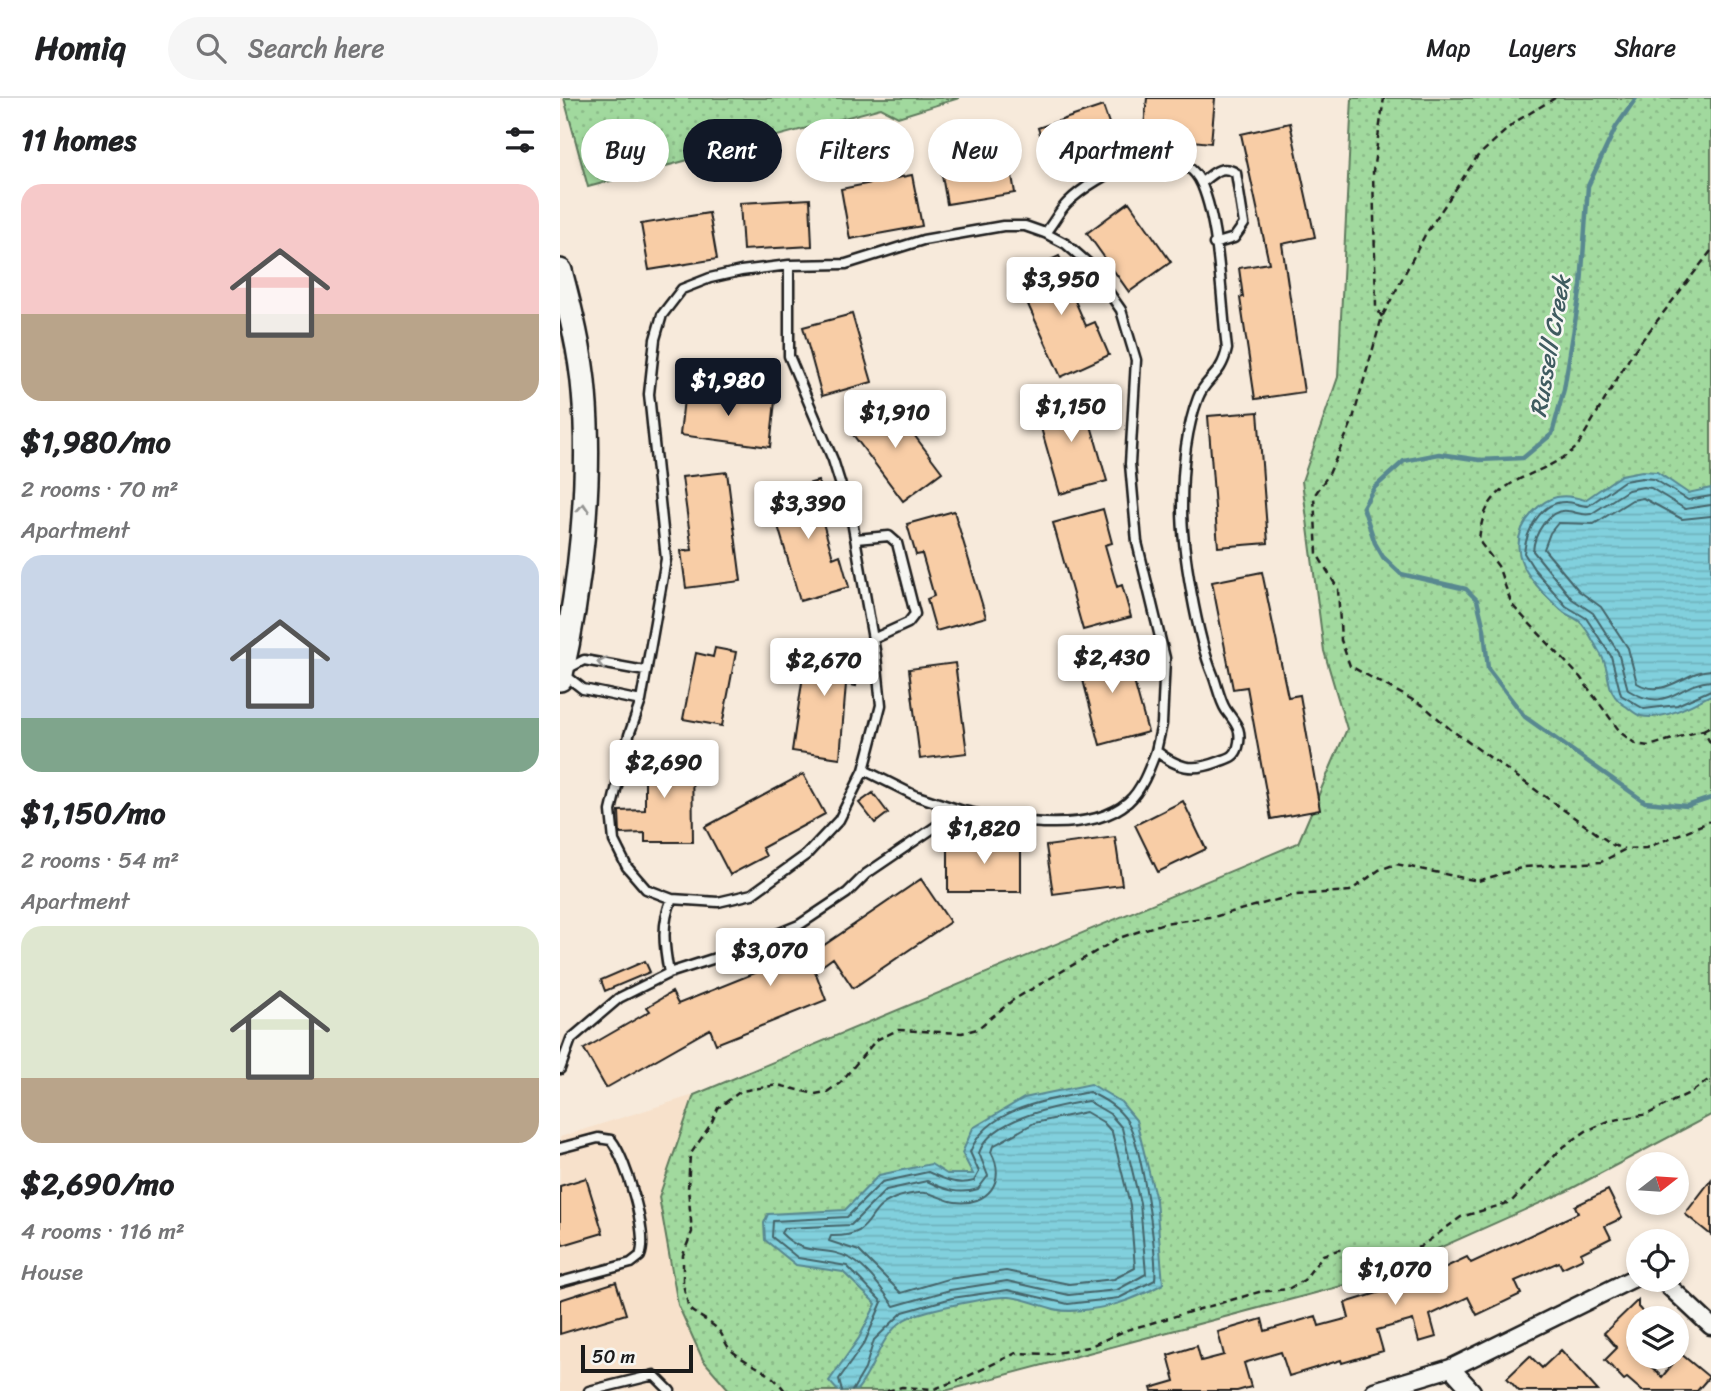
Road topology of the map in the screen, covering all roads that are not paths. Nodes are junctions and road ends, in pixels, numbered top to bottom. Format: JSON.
{"nodes":[{"id":1,"x":1201,"y":183,"type":"junction"},
{"id":2,"x":1045,"y":233,"type":"junction"},
{"id":3,"x":1214,"y":244,"type":"junction"},
{"id":4,"x":789,"y":265,"type":"junction"},
{"id":5,"x":560,"y":271,"type":"edge"},
{"id":6,"x":856,"y":539,"type":"junction"},
{"id":7,"x":873,"y":639,"type":"junction"},
{"id":8,"x":645,"y":671,"type":"junction"},
{"id":9,"x":561,"y":676,"type":"edge"},
{"id":10,"x":641,"y":701,"type":"junction"},
{"id":11,"x":1156,"y":751,"type":"junction"},
{"id":12,"x":864,"y":770,"type":"junction"},
{"id":13,"x":960,"y":810,"type":"junction"},
{"id":14,"x":672,"y":899,"type":"junction"},
{"id":15,"x":669,"y":973,"type":"junction"},
{"id":16,"x":560,"y":1069,"type":"edge"},
{"id":17,"x":560,"y":1148,"type":"edge"},
{"id":18,"x":560,"y":1282,"type":"edge"},
{"id":19,"x":1626,"y":1282,"type":"edge"},
{"id":20,"x":1675,"y":1292,"type":"edge"},
{"id":21,"x":1711,"y":1326,"type":"edge"},
{"id":22,"x":1451,"y":1368,"type":"junction"},
{"id":23,"x":628,"y":1387,"type":"edge"},
{"id":24,"x":591,"y":1391,"type":"edge"},
{"id":25,"x":670,"y":1391,"type":"edge"},
{"id":26,"x":1374,"y":1391,"type":"edge"},
{"id":27,"x":1472,"y":1391,"type":"edge"}],
"edges":[{"from":1,"to":2,"type":"lane"},
{"from":1,"to":3,"type":"lane"},
{"from":1,"to":3,"type":"lane"},
{"from":2,"to":4,"type":"lane"},
{"from":2,"to":11,"type":"lane"},
{"from":3,"to":11,"type":"lane"},
{"from":4,"to":6,"type":"lane"},
{"from":4,"to":8,"type":"lane"},
{"from":9,"to":5,"type":"main road","one_way":true},
{"from":6,"to":7,"type":"lane"},
{"from":6,"to":7,"type":"lane"},
{"from":7,"to":12,"type":"lane"},
{"from":8,"to":9,"type":"lane","one_way":true},
{"from":8,"to":10,"type":"lane"},
{"from":9,"to":10,"type":"lane"},
{"from":10,"to":14,"type":"lane"},
{"from":11,"to":13,"type":"lane"},
{"from":12,"to":13,"type":"lane"},
{"from":12,"to":14,"type":"lane"},
{"from":13,"to":15,"type":"lane"},
{"from":14,"to":15,"type":"lane"},
{"from":15,"to":16,"type":"lane"},
{"from":17,"to":18,"type":"lane"},
{"from":19,"to":22,"type":"street"},
{"from":20,"to":21,"type":"street"},
{"from":22,"to":26,"type":"street"},
{"from":22,"to":27,"type":"street"},
{"from":23,"to":24,"type":"lane"},
{"from":23,"to":25,"type":"lane"}]}
